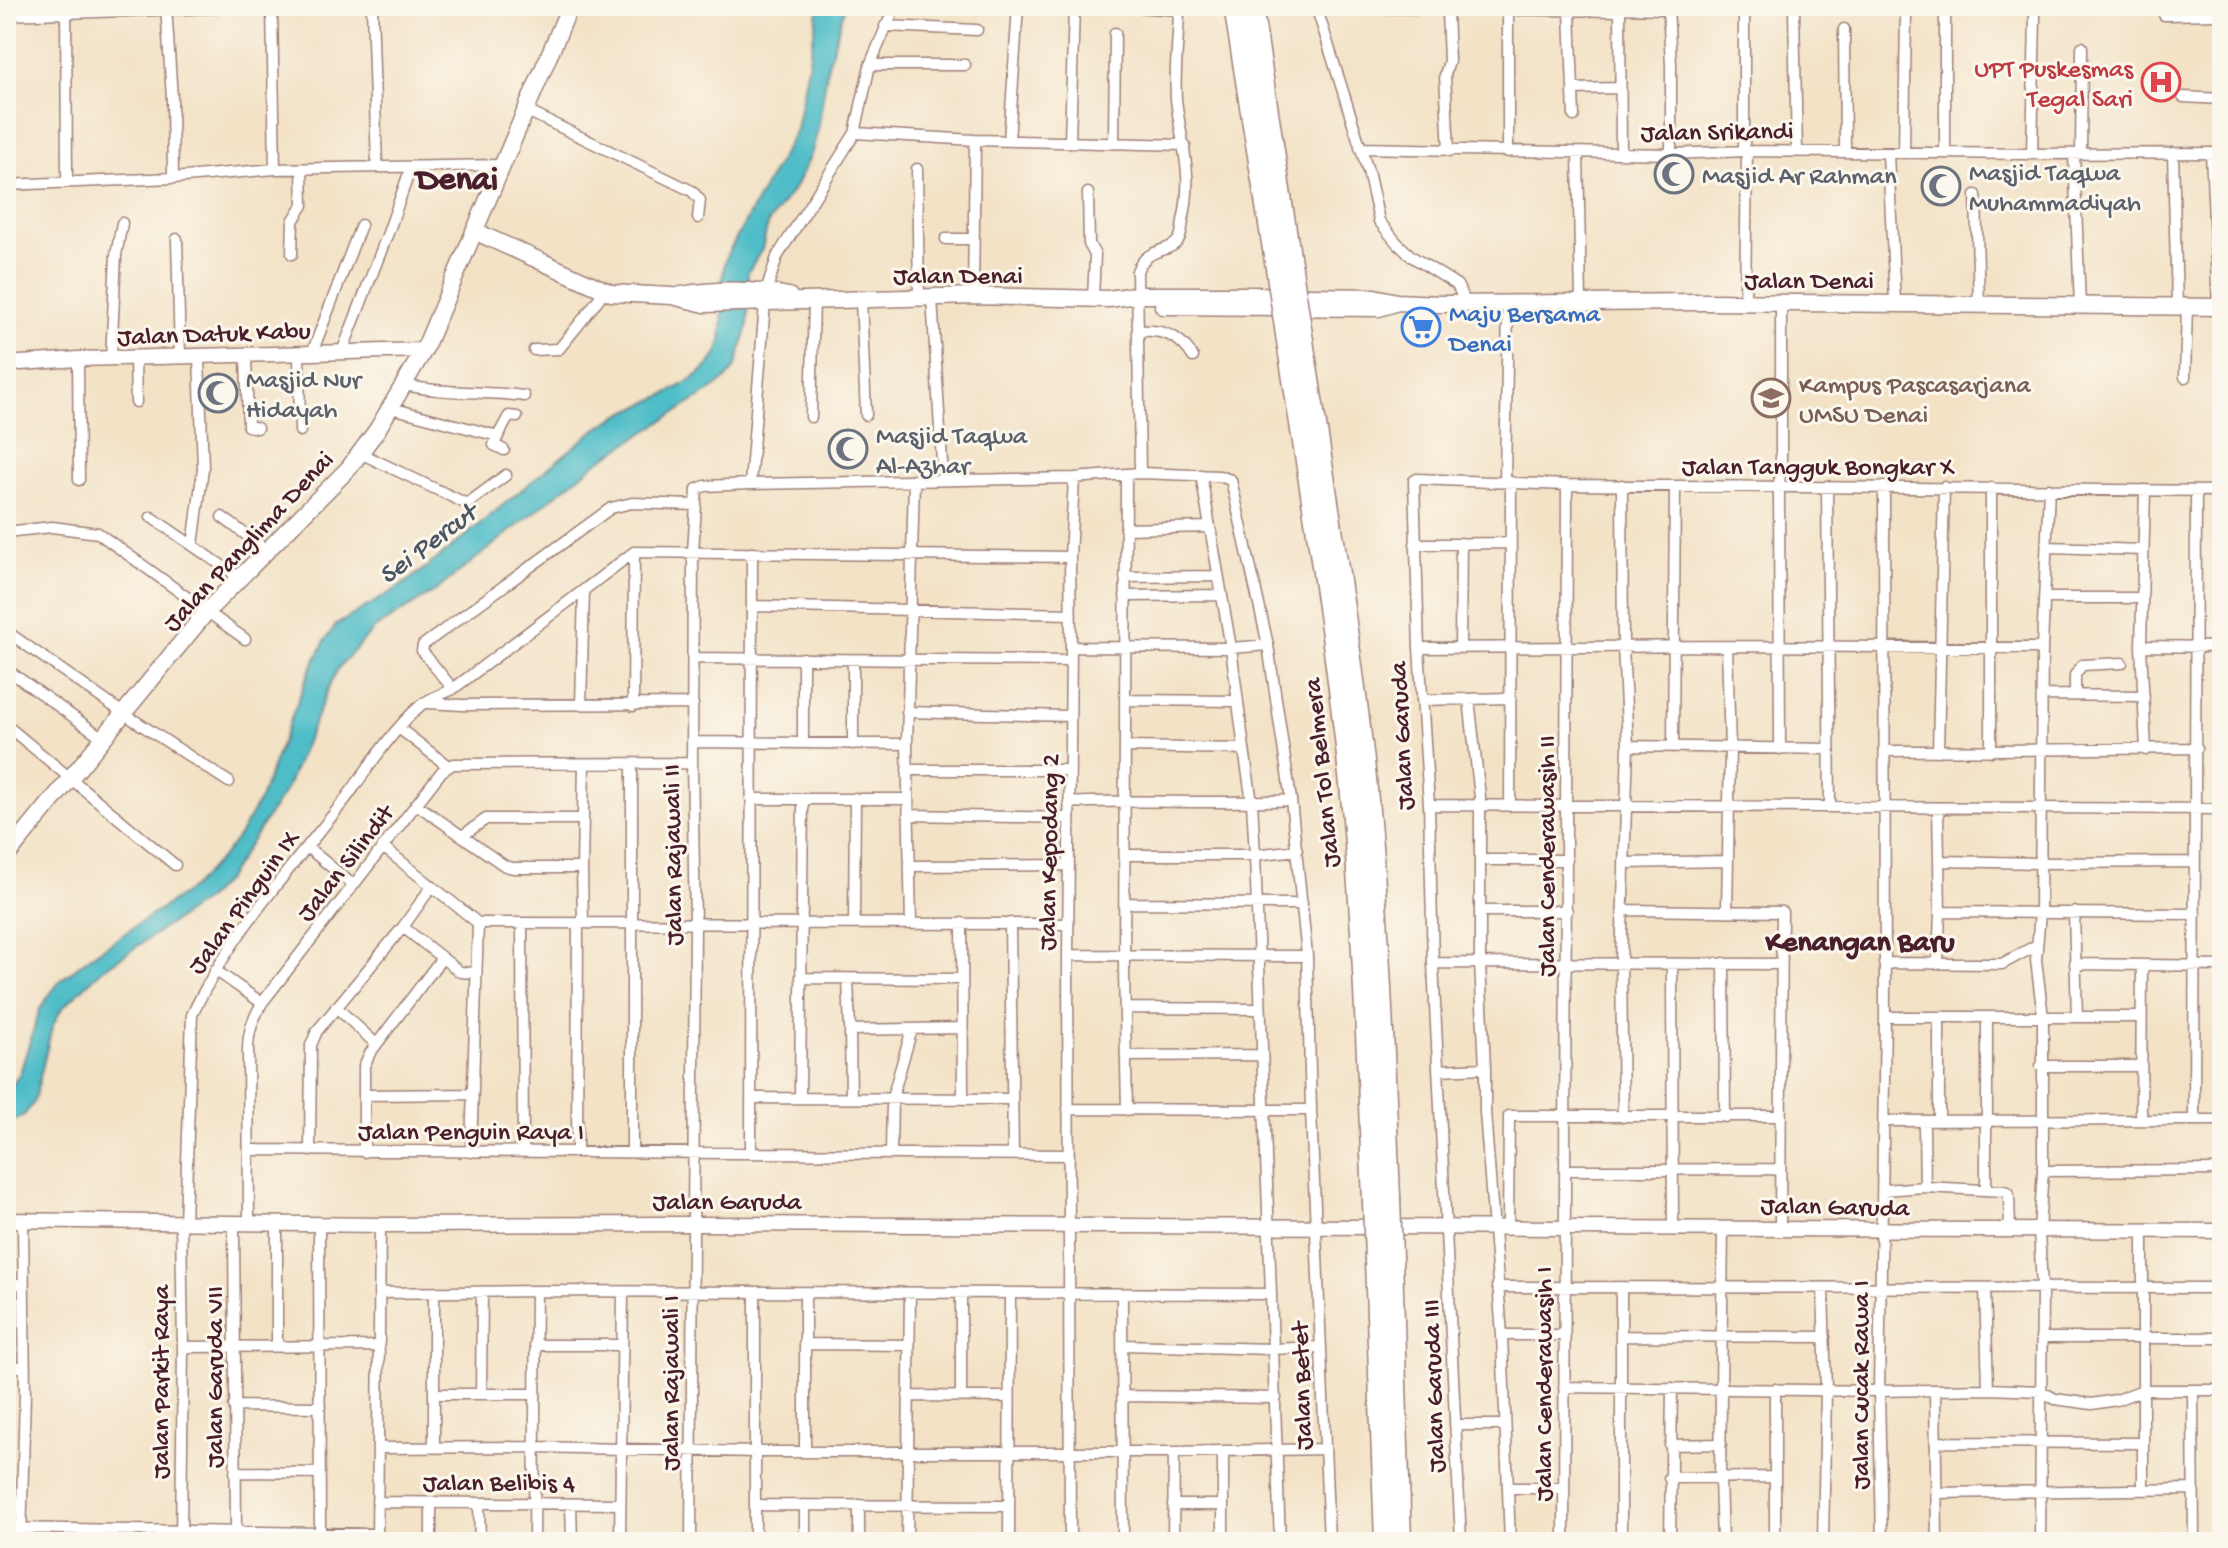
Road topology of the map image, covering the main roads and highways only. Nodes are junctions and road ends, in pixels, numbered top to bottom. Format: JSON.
{"nodes":[{"id":1,"x":570,"y":6,"type":"edge"},
{"id":2,"x":1234,"y":6,"type":"edge"},
{"id":3,"x":1252,"y":6,"type":"edge"},
{"id":4,"x":474,"y":231,"type":"junction"},
{"id":5,"x":1284,"y":268,"type":"junction"},
{"id":6,"x":2220,"y":307,"type":"edge"},
{"id":7,"x":6,"y":857,"type":"edge"},
{"id":8,"x":1383,"y":1259,"type":"junction"},
{"id":9,"x":1385,"y":1542,"type":"edge"},
{"id":10,"x":1401,"y":1542,"type":"edge"}],
"edges":[{"from":1,"to":4,"type":"main road","name":"Jalan Panglima Denai"},
{"from":2,"to":5,"type":"highway","name":"Jalan Tol Belmera"},
{"from":3,"to":5,"type":"highway","name":"Jalan Tol Belmera"},
{"from":4,"to":6,"type":"main road","name":"Jalan Denai"},
{"from":4,"to":7,"type":"main road","name":"Jalan Panglima Denai"},
{"from":5,"to":8,"type":"highway","name":"Jalan Tol Belmera","bridge":true},
{"from":8,"to":9,"type":"highway","name":"Jalan Tol Belmera"},
{"from":8,"to":10,"type":"highway","name":"Jalan Tol Belmera"}]}
